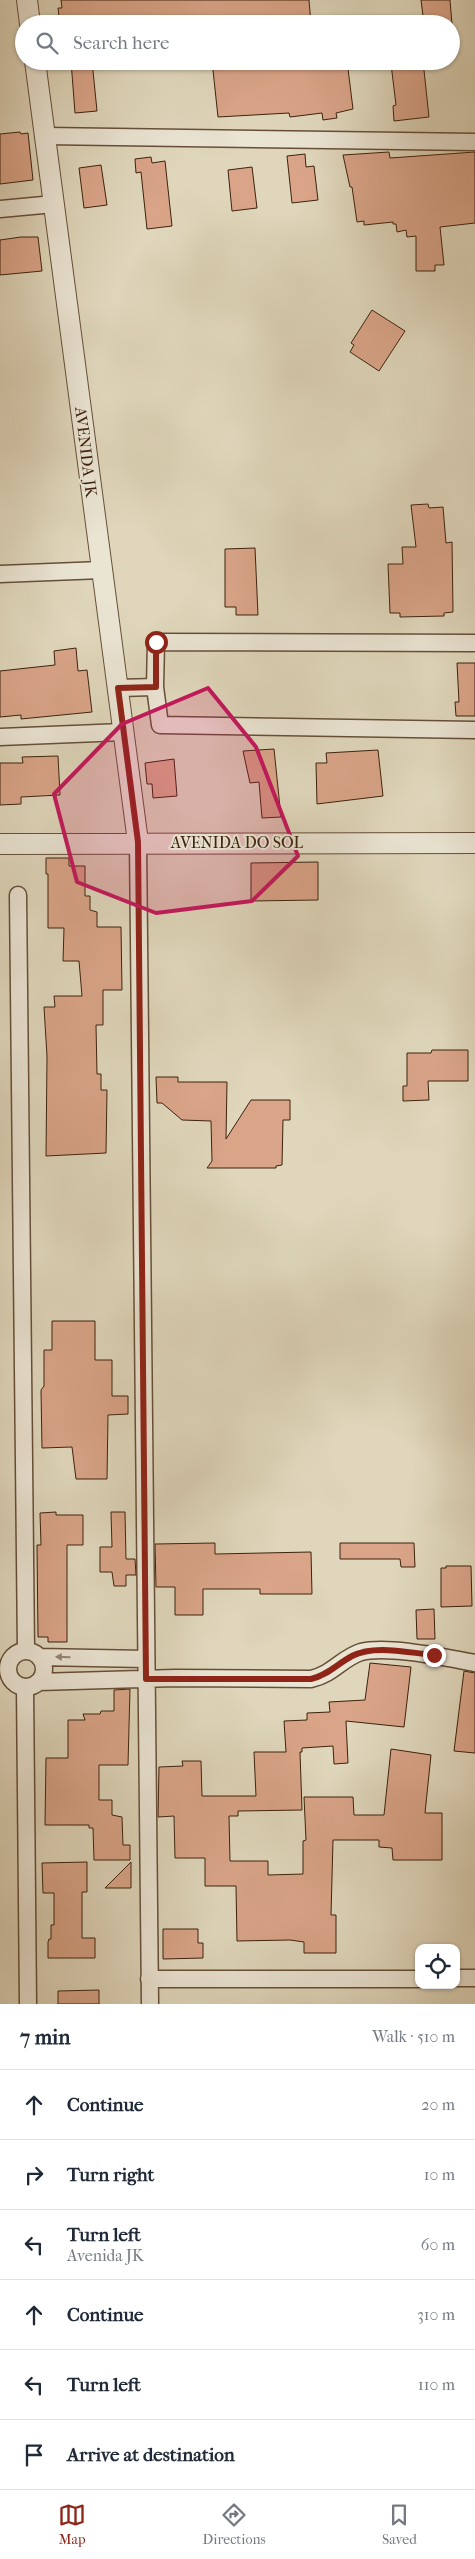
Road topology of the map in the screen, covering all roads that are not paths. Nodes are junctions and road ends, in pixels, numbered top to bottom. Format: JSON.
{"nodes":[{"id":1,"x":27,"y":0,"type":"edge"},
{"id":2,"x":29,"y":15,"type":"edge"},
{"id":3,"x":36,"y":70,"type":"edge"},
{"id":4,"x":45,"y":136,"type":"junction"},
{"id":5,"x":475,"y":142,"type":"edge"},
{"id":6,"x":54,"y":204,"type":"junction"},
{"id":7,"x":0,"y":209,"type":"edge"},
{"id":8,"x":102,"y":570,"type":"junction"},
{"id":9,"x":0,"y":574,"type":"edge"},
{"id":10,"x":475,"y":643,"type":"edge"},
{"id":11,"x":156,"y":687,"type":"junction"},
{"id":12,"x":118,"y":688,"type":"junction"},
{"id":13,"x":475,"y":730,"type":"edge"},
{"id":14,"x":123,"y":732,"type":"junction"},
{"id":15,"x":0,"y":736,"type":"edge"},
{"id":16,"x":138,"y":842,"type":"junction"},
{"id":17,"x":475,"y":843,"type":"edge"},
{"id":18,"x":0,"y":844,"type":"edge"},
{"id":19,"x":18,"y":895,"type":"dead end"},
{"id":20,"x":20,"y":1655,"type":"edge"},
{"id":21,"x":89,"y":1658,"type":"junction"},
{"id":22,"x":146,"y":1659,"type":"junction"},
{"id":23,"x":475,"y":1663,"type":"edge"},
{"id":24,"x":146,"y":1679,"type":"junction"},
{"id":25,"x":90,"y":1680,"type":"junction"},
{"id":26,"x":19,"y":1683,"type":"edge"},
{"id":27,"x":415,"y":1978,"type":"edge"},
{"id":28,"x":460,"y":1978,"type":"edge"},
{"id":29,"x":475,"y":1978,"type":"edge"},
{"id":30,"x":149,"y":1979,"type":"junction"},
{"id":31,"x":28,"y":2004,"type":"edge"},
{"id":32,"x":150,"y":2004,"type":"edge"}],
"edges":[{"from":1,"to":2,"type":"street"},
{"from":3,"to":4,"type":"street","name":"AVENIDA JK"},
{"from":4,"to":5,"type":"street"},
{"from":4,"to":6,"type":"street","name":"AVENIDA JK"},
{"from":6,"to":7,"type":"street"},
{"from":6,"to":8,"type":"street","name":"AVENIDA JK"},
{"from":8,"to":9,"type":"street"},
{"from":8,"to":12,"type":"street","name":"AVENIDA JK"},
{"from":10,"to":11,"type":"street"},
{"from":11,"to":12,"type":"street"},
{"from":11,"to":13,"type":"street"},
{"from":12,"to":14,"type":"street","name":"AVENIDA JK"},
{"from":14,"to":15,"type":"street"},
{"from":14,"to":16,"type":"street","name":"AVENIDA JK"},
{"from":16,"to":17,"type":"street","name":"AVENIDA DO SOL"},
{"from":16,"to":18,"type":"street","name":"AVENIDA DO SOL"},
{"from":16,"to":22,"type":"street"},
{"from":19,"to":20,"type":"street"},
{"from":21,"to":20,"type":"street","one_way":true},
{"from":20,"to":26,"type":"street"},
{"from":20,"to":26,"type":"street"},
{"from":21,"to":22,"type":"street"},
{"from":21,"to":25,"type":"street"},
{"from":22,"to":24,"type":"street"},
{"from":23,"to":24,"type":"street"},
{"from":24,"to":25,"type":"street"},
{"from":24,"to":30,"type":"street"},
{"from":25,"to":26,"type":"street"},
{"from":26,"to":31,"type":"street"},
{"from":27,"to":30,"type":"street"},
{"from":28,"to":29,"type":"street"},
{"from":30,"to":32,"type":"street"}]}
